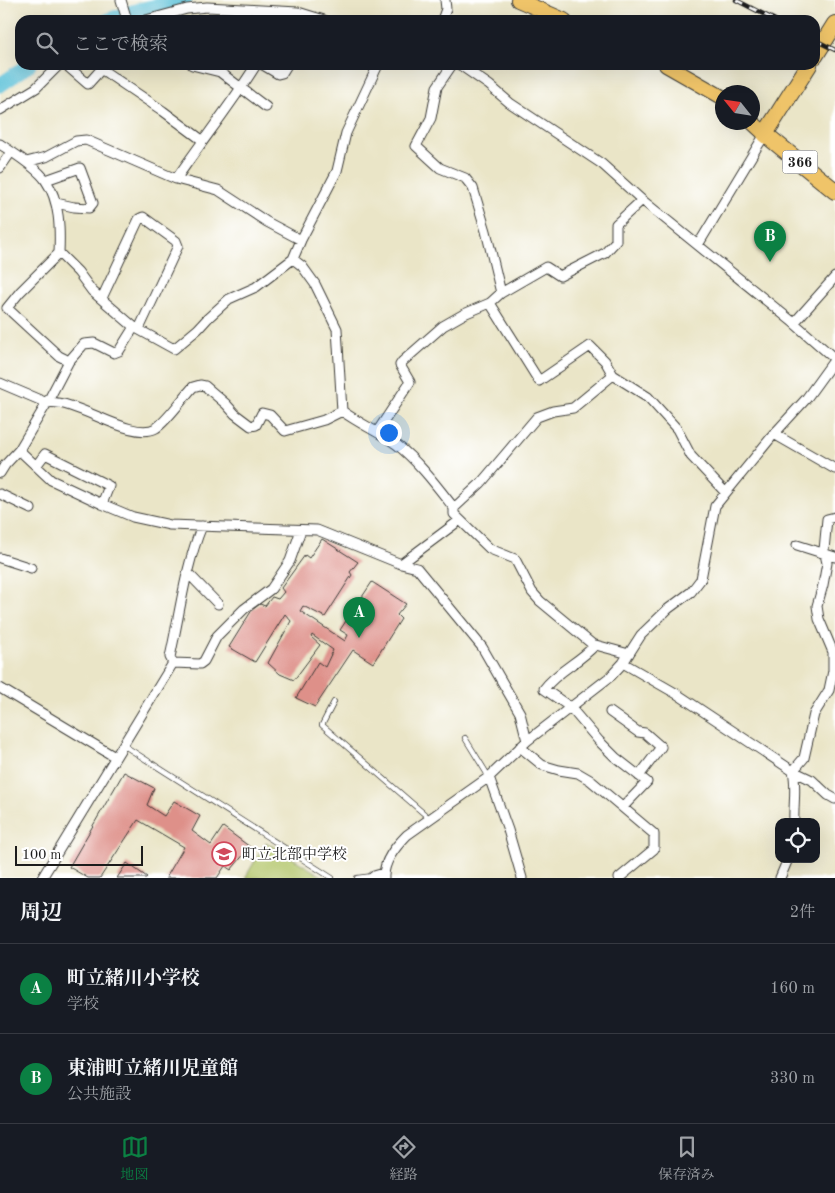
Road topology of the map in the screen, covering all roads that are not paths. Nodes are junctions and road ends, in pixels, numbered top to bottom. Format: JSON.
{"nodes":[{"id":1,"x":445,"y":0,"type":"edge"},
{"id":2,"x":122,"y":1,"type":"edge"},
{"id":3,"x":521,"y":1,"type":"edge"},
{"id":4,"x":126,"y":15,"type":"edge"},
{"id":5,"x":164,"y":15,"type":"edge"},
{"id":6,"x":308,"y":15,"type":"edge"},
{"id":7,"x":444,"y":15,"type":"edge"},
{"id":8,"x":553,"y":15,"type":"edge"},
{"id":9,"x":835,"y":24,"type":"edge"},
{"id":10,"x":820,"y":48,"type":"edge"},
{"id":11,"x":55,"y":70,"type":"edge"},
{"id":12,"x":72,"y":70,"type":"edge"},
{"id":13,"x":100,"y":70,"type":"edge"},
{"id":14,"x":107,"y":70,"type":"edge"},
{"id":15,"x":212,"y":70,"type":"edge"},
{"id":16,"x":253,"y":70,"type":"edge"},
{"id":17,"x":271,"y":70,"type":"edge"},
{"id":18,"x":284,"y":70,"type":"edge"},
{"id":19,"x":376,"y":70,"type":"edge"},
{"id":20,"x":449,"y":70,"type":"edge"},
{"id":21,"x":467,"y":70,"type":"edge"},
{"id":22,"x":675,"y":70,"type":"edge"},
{"id":23,"x":806,"y":70,"type":"edge"},
{"id":24,"x":242,"y":88,"type":"junction"},
{"id":25,"x":715,"y":93,"type":"edge"},
{"id":26,"x":266,"y":107,"type":"dead end"},
{"id":27,"x":0,"y":110,"type":"edge"},
{"id":28,"x":760,"y":129,"type":"edge"},
{"id":29,"x":766,"y":134,"type":"junction"},
{"id":30,"x":202,"y":140,"type":"junction"},
{"id":31,"x":0,"y":144,"type":"edge"},
{"id":32,"x":12,"y":152,"type":"junction"},
{"id":33,"x":26,"y":162,"type":"junction"},
{"id":34,"x":0,"y":168,"type":"edge"},
{"id":35,"x":46,"y":180,"type":"junction"},
{"id":36,"x":176,"y":180,"type":"junction"},
{"id":37,"x":835,"y":191,"type":"edge"},
{"id":38,"x":642,"y":200,"type":"junction"},
{"id":39,"x":56,"y":202,"type":"junction"},
{"id":40,"x":301,"y":240,"type":"junction"},
{"id":41,"x":698,"y":245,"type":"junction"},
{"id":42,"x":59,"y":253,"type":"junction"},
{"id":43,"x":293,"y":259,"type":"junction"},
{"id":44,"x":835,"y":277,"type":"edge"},
{"id":45,"x":501,"y":293,"type":"junction"},
{"id":46,"x":102,"y":298,"type":"junction"},
{"id":47,"x":490,"y":303,"type":"junction"},
{"id":48,"x":794,"y":323,"type":"junction"},
{"id":49,"x":136,"y":328,"type":"junction"},
{"id":50,"x":69,"y":361,"type":"junction"},
{"id":51,"x":613,"y":376,"type":"junction"},
{"id":52,"x":0,"y":383,"type":"edge"},
{"id":53,"x":47,"y":403,"type":"junction"},
{"id":54,"x":342,"y":411,"type":"junction"},
{"id":55,"x":377,"y":432,"type":"junction"},
{"id":56,"x":774,"y":434,"type":"junction"},
{"id":57,"x":19,"y":450,"type":"junction"},
{"id":58,"x":36,"y":466,"type":"junction"},
{"id":59,"x":1,"y":469,"type":"edge"},
{"id":60,"x":835,"y":469,"type":"edge"},
{"id":61,"x":725,"y":492,"type":"junction"},
{"id":62,"x":0,"y":494,"type":"edge"},
{"id":63,"x":102,"y":504,"type":"junction"},
{"id":64,"x":454,"y":508,"type":"junction"},
{"id":65,"x":31,"y":509,"type":"dead end"},
{"id":66,"x":835,"y":517,"type":"edge"},
{"id":67,"x":460,"y":520,"type":"junction"},
{"id":68,"x":202,"y":526,"type":"junction"},
{"id":69,"x":301,"y":530,"type":"junction"},
{"id":70,"x":797,"y":545,"type":"dead end"},
{"id":71,"x":825,"y":554,"type":"junction"},
{"id":72,"x":835,"y":557,"type":"edge"},
{"id":73,"x":0,"y":558,"type":"edge"},
{"id":74,"x":401,"y":564,"type":"junction"},
{"id":75,"x":31,"y":568,"type":"dead end"},
{"id":76,"x":188,"y":573,"type":"junction"},
{"id":77,"x":218,"y":604,"type":"dead end"},
{"id":78,"x":595,"y":645,"type":"junction"},
{"id":79,"x":629,"y":654,"type":"junction"},
{"id":80,"x":172,"y":661,"type":"dead end"},
{"id":81,"x":623,"y":663,"type":"junction"},
{"id":82,"x":0,"y":688,"type":"edge"},
{"id":83,"x":334,"y":702,"type":"dead end"},
{"id":84,"x":570,"y":707,"type":"junction"},
{"id":85,"x":610,"y":712,"type":"dead end"},
{"id":86,"x":465,"y":738,"type":"dead end"},
{"id":87,"x":527,"y":741,"type":"junction"},
{"id":88,"x":123,"y":745,"type":"junction"},
{"id":89,"x":520,"y":747,"type":"junction"},
{"id":90,"x":115,"y":757,"type":"junction"},
{"id":91,"x":792,"y":771,"type":"junction"},
{"id":92,"x":489,"y":776,"type":"junction"},
{"id":93,"x":639,"y":776,"type":"junction"},
{"id":94,"x":835,"y":799,"type":"edge"},
{"id":95,"x":623,"y":807,"type":"junction"},
{"id":96,"x":429,"y":818,"type":"junction"},
{"id":97,"x":794,"y":818,"type":"edge"},
{"id":98,"x":786,"y":863,"type":"edge"},
{"id":99,"x":384,"y":876,"type":"edge"},
{"id":100,"x":44,"y":877,"type":"edge"},
{"id":101,"x":373,"y":877,"type":"edge"},
{"id":102,"x":332,"y":878,"type":"edge"},
{"id":103,"x":357,"y":878,"type":"edge"},
{"id":104,"x":522,"y":878,"type":"edge"},
{"id":105,"x":619,"y":878,"type":"edge"},
{"id":106,"x":780,"y":878,"type":"edge"}],
"edges":[{"from":1,"to":7,"type":"street"},
{"from":2,"to":4,"type":"street"},
{"from":3,"to":8,"type":"main road"},
{"from":5,"to":6,"type":"street"},
{"from":9,"to":10,"type":"highway"},
{"from":11,"to":27,"type":"street"},
{"from":12,"to":13,"type":"street"},
{"from":14,"to":30,"type":"street"},
{"from":15,"to":24,"type":"street"},
{"from":16,"to":24,"type":"street"},
{"from":17,"to":18,"type":"street"},
{"from":19,"to":40,"type":"street"},
{"from":20,"to":45,"type":"street"},
{"from":21,"to":38,"type":"street"},
{"from":22,"to":25,"type":"main road"},
{"from":23,"to":29,"type":"highway"},
{"from":24,"to":26,"type":"street"},
{"from":24,"to":30,"type":"street"},
{"from":28,"to":29,"type":"main road"},
{"from":29,"to":37,"type":"highway","number":"366"},
{"from":29,"to":41,"type":"street"},
{"from":30,"to":36,"type":"street"},
{"from":31,"to":32,"type":"street"},
{"from":32,"to":33,"type":"street"},
{"from":32,"to":34,"type":"street"},
{"from":33,"to":35,"type":"street"},
{"from":33,"to":36,"type":"street"},
{"from":35,"to":39,"type":"street"},
{"from":35,"to":39,"type":"street"},
{"from":36,"to":40,"type":"street"},
{"from":38,"to":41,"type":"street"},
{"from":38,"to":45,"type":"street"},
{"from":39,"to":42,"type":"street"},
{"from":40,"to":43,"type":"street"},
{"from":41,"to":48,"type":"street"},
{"from":42,"to":46,"type":"street"},
{"from":42,"to":50,"type":"street"},
{"from":43,"to":49,"type":"street"},
{"from":43,"to":54,"type":"street"},
{"from":44,"to":48,"type":"street"},
{"from":45,"to":47,"type":"street"},
{"from":46,"to":49,"type":"street"},
{"from":46,"to":49,"type":"street"},
{"from":47,"to":51,"type":"street"},
{"from":47,"to":55,"type":"street"},
{"from":48,"to":56,"type":"street"},
{"from":49,"to":50,"type":"street"},
{"from":50,"to":53,"type":"street"},
{"from":51,"to":61,"type":"street"},
{"from":51,"to":64,"type":"street"},
{"from":52,"to":53,"type":"street"},
{"from":53,"to":54,"type":"street"},
{"from":53,"to":57,"type":"street"},
{"from":54,"to":55,"type":"street"},
{"from":55,"to":64,"type":"street"},
{"from":56,"to":60,"type":"street"},
{"from":56,"to":61,"type":"street"},
{"from":57,"to":58,"type":"street"},
{"from":57,"to":59,"type":"street"},
{"from":58,"to":63,"type":"street"},
{"from":58,"to":63,"type":"street"},
{"from":61,"to":79,"type":"street"},
{"from":62,"to":65,"type":"street"},
{"from":63,"to":68,"type":"street"},
{"from":64,"to":67,"type":"street"},
{"from":66,"to":71,"type":"street"},
{"from":67,"to":74,"type":"street"},
{"from":67,"to":78,"type":"street"},
{"from":68,"to":69,"type":"street"},
{"from":68,"to":76,"type":"street"},
{"from":69,"to":74,"type":"street"},
{"from":69,"to":88,"type":"street"},
{"from":70,"to":71,"type":"street"},
{"from":71,"to":72,"type":"street"},
{"from":71,"to":91,"type":"street"},
{"from":73,"to":75,"type":"street"},
{"from":74,"to":87,"type":"street"},
{"from":76,"to":77,"type":"street"},
{"from":76,"to":80,"type":"street"},
{"from":78,"to":79,"type":"street"},
{"from":78,"to":84,"type":"street"},
{"from":79,"to":81,"type":"street"},
{"from":81,"to":84,"type":"street"},
{"from":81,"to":91,"type":"street"},
{"from":82,"to":90,"type":"street"},
{"from":83,"to":96,"type":"lane"},
{"from":84,"to":87,"type":"street"},
{"from":84,"to":93,"type":"street"},
{"from":85,"to":93,"type":"street"},
{"from":86,"to":92,"type":"lane"},
{"from":87,"to":89,"type":"street"},
{"from":88,"to":90,"type":"street"},
{"from":88,"to":102,"type":"lane"},
{"from":89,"to":92,"type":"street"},
{"from":89,"to":95,"type":"street"},
{"from":90,"to":100,"type":"street"},
{"from":91,"to":94,"type":"street"},
{"from":91,"to":97,"type":"street"},
{"from":92,"to":96,"type":"street"},
{"from":92,"to":104,"type":"street"},
{"from":93,"to":95,"type":"street"},
{"from":95,"to":105,"type":"street"},
{"from":96,"to":99,"type":"street"},
{"from":98,"to":106,"type":"street"},
{"from":99,"to":101,"type":"street"},
{"from":101,"to":103,"type":"lane"}]}
